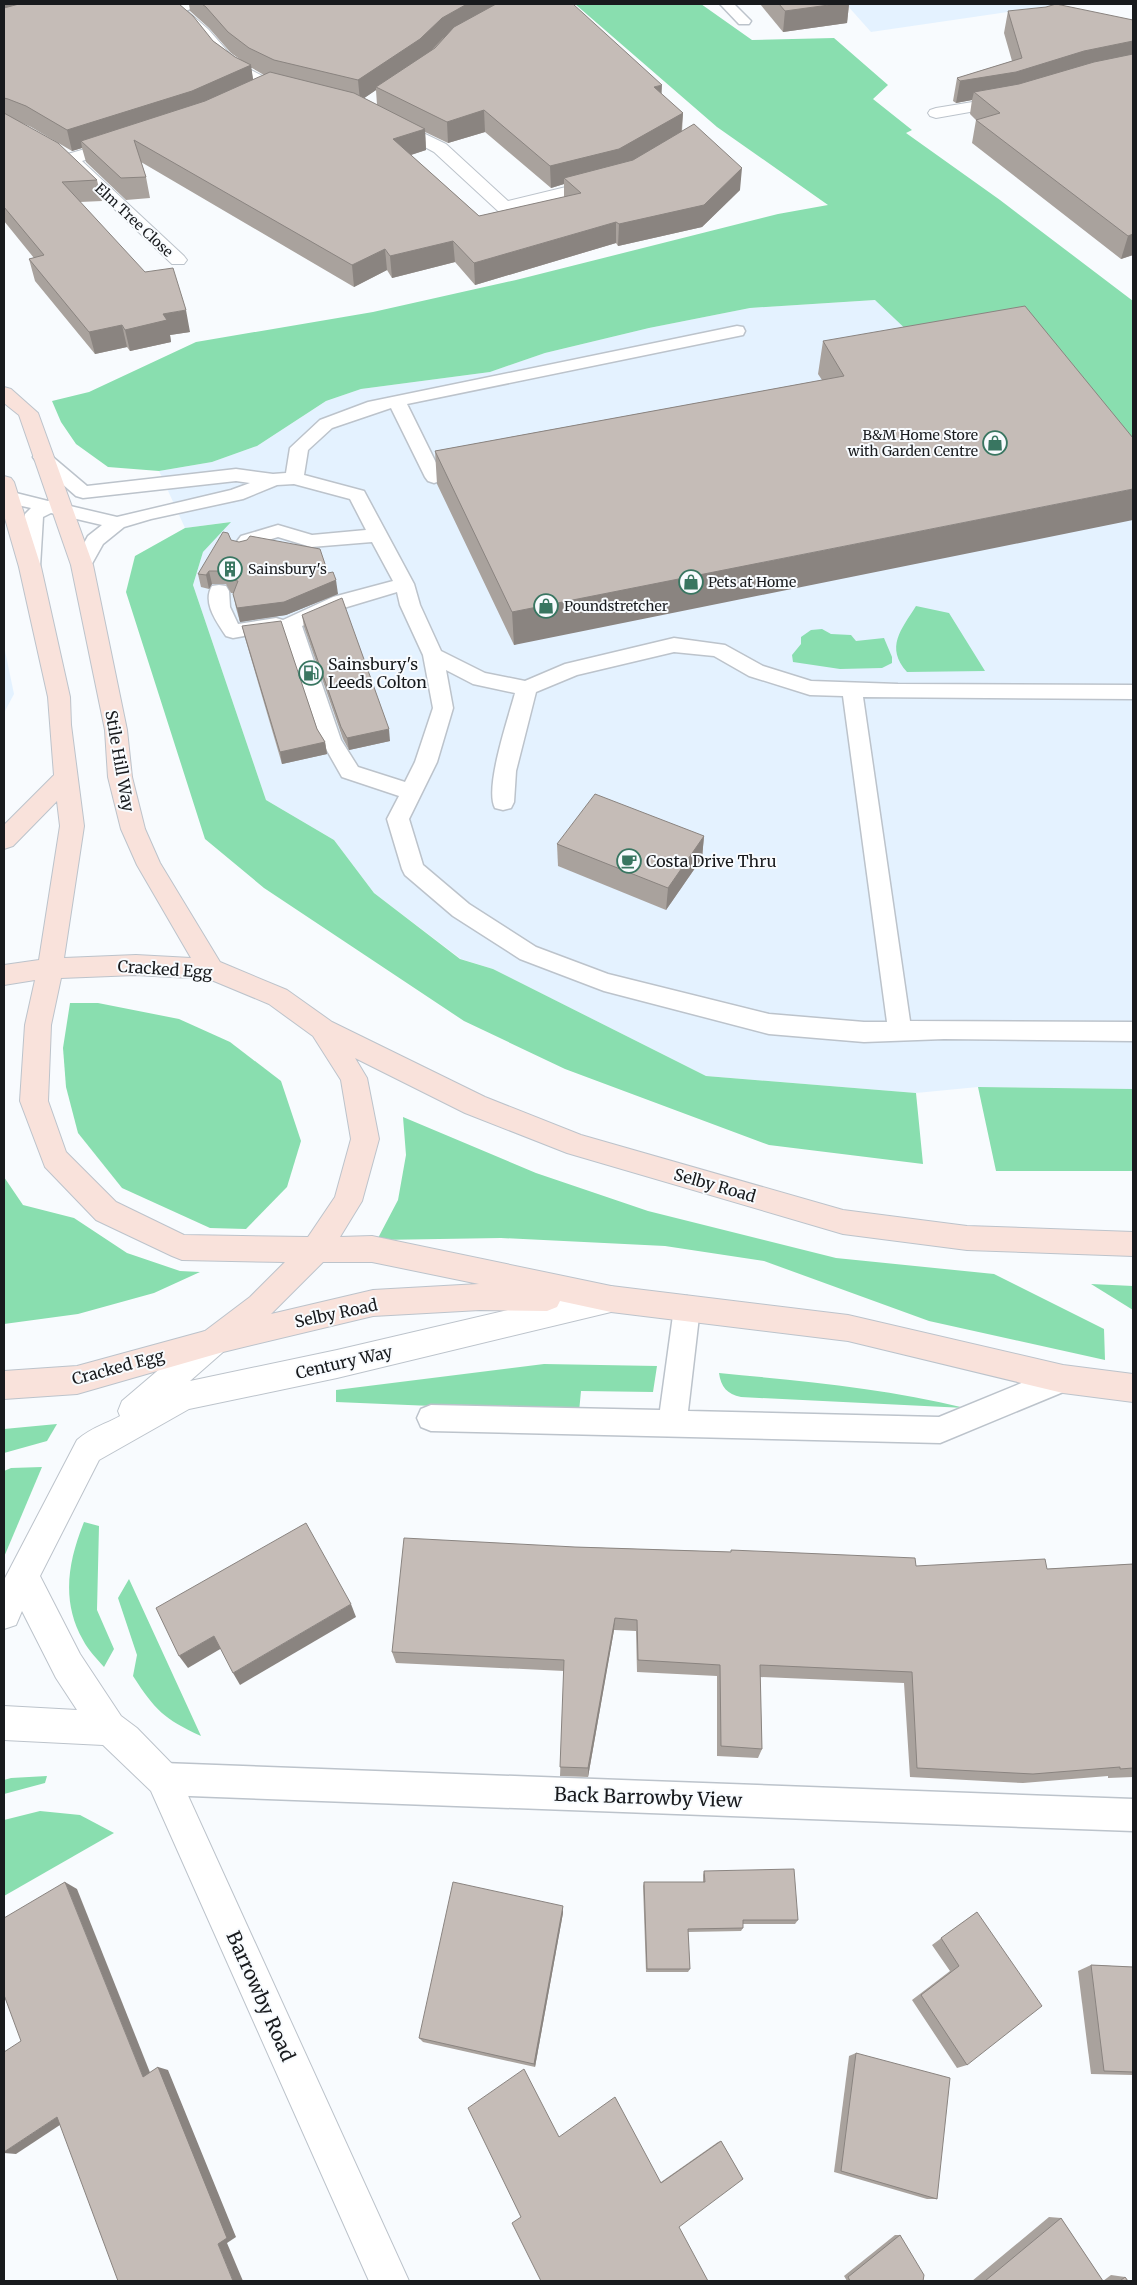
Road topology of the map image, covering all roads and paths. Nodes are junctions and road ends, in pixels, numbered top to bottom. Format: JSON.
{"nodes":[{"id":1,"x":727,"y":4,"type":"edge"},
{"id":2,"x":179,"y":6,"type":"edge"},
{"id":3,"x":744,"y":21,"type":"dead end"},
{"id":4,"x":271,"y":86,"type":"junction"},
{"id":5,"x":308,"y":95,"type":"edge"},
{"id":6,"x":250,"y":96,"type":"edge"},
{"id":7,"x":1023,"y":97,"type":"edge"},
{"id":8,"x":936,"y":113,"type":"dead end"},
{"id":9,"x":380,"y":117,"type":"edge"},
{"id":10,"x":139,"y":138,"type":"edge"},
{"id":11,"x":52,"y":149,"type":"edge"},
{"id":12,"x":70,"y":159,"type":"junction"},
{"id":13,"x":616,"y":179,"type":"edge"},
{"id":14,"x":178,"y":260,"type":"dead end"},
{"id":15,"x":737,"y":331,"type":"dead end"},
{"id":16,"x":4,"y":393,"type":"edge"},
{"id":17,"x":397,"y":401,"type":"junction"},
{"id":18,"x":42,"y":457,"type":"junction"},
{"id":19,"x":434,"y":477,"type":"dead end"},
{"id":20,"x":294,"y":478,"type":"junction"},
{"id":21,"x":273,"y":480,"type":"junction"},
{"id":22,"x":6,"y":490,"type":"edge"},
{"id":23,"x":83,"y":492,"type":"junction"},
{"id":24,"x":57,"y":506,"type":"junction"},
{"id":25,"x":116,"y":523,"type":"junction"},
{"id":26,"x":378,"y":535,"type":"junction"},
{"id":27,"x":242,"y":548,"type":"edge"},
{"id":28,"x":82,"y":565,"type":"junction"},
{"id":29,"x":30,"y":567,"type":"junction"},
{"id":30,"x":404,"y":584,"type":"junction"},
{"id":31,"x":219,"y":591,"type":"dead end"},
{"id":32,"x":291,"y":623,"type":"junction"},
{"id":33,"x":433,"y":655,"type":"junction"},
{"id":34,"x":527,"y":688,"type":"junction"},
{"id":35,"x":852,"y":689,"type":"junction"},
{"id":36,"x":1133,"y":692,"type":"edge"},
{"id":37,"x":67,"y":777,"type":"junction"},
{"id":38,"x":411,"y":792,"type":"junction"},
{"id":39,"x":503,"y":802,"type":"dead end"},
{"id":40,"x":4,"y":840,"type":"edge"},
{"id":41,"x":50,"y":968,"type":"junction"},
{"id":42,"x":211,"y":969,"type":"junction"},
{"id":43,"x":4,"y":975,"type":"edge"},
{"id":44,"x":322,"y":1029,"type":"junction"},
{"id":45,"x":900,"y":1031,"type":"junction"},
{"id":46,"x":1133,"y":1032,"type":"edge"},
{"id":47,"x":1133,"y":1244,"type":"edge"},
{"id":48,"x":316,"y":1250,"type":"junction"},
{"id":49,"x":611,"y":1298,"type":"junction"},
{"id":50,"x":687,"y":1308,"type":"junction"},
{"id":51,"x":212,"y":1342,"type":"junction"},
{"id":52,"x":1063,"y":1379,"type":"junction"},
{"id":53,"x":4,"y":1385,"type":"edge"},
{"id":54,"x":1133,"y":1388,"type":"edge"},
{"id":55,"x":431,"y":1418,"type":"dead end"},
{"id":56,"x":672,"y":1424,"type":"junction"},
{"id":57,"x":88,"y":1450,"type":"junction"},
{"id":58,"x":23,"y":1576,"type":"junction"},
{"id":59,"x":4,"y":1613,"type":"edge"},
{"id":60,"x":4,"y":1723,"type":"edge"},
{"id":61,"x":109,"y":1728,"type":"junction"},
{"id":62,"x":162,"y":1779,"type":"junction"},
{"id":63,"x":1133,"y":1815,"type":"edge"},
{"id":64,"x":389,"y":2281,"type":"edge"}],
"edges":[{"from":1,"to":3,"type":"lane"},
{"from":2,"to":4,"type":"street"},
{"from":4,"to":5,"type":"street"},
{"from":4,"to":6,"type":"street"},
{"from":7,"to":8,"type":"street"},
{"from":9,"to":13,"type":"street"},
{"from":10,"to":12,"type":"street"},
{"from":11,"to":12,"type":"street","name":"Elm Tree Close"},
{"from":12,"to":14,"type":"street","name":"Elm Tree Close"},
{"from":15,"to":17,"type":"lane"},
{"from":16,"to":18,"type":"street","name":"Stile Hill Way"},
{"from":17,"to":19,"type":"lane"},
{"from":17,"to":20,"type":"lane"},
{"from":18,"to":23,"type":"lane"},
{"from":18,"to":24,"type":"street","name":"Stile Hill Way"},
{"from":20,"to":21,"type":"lane"},
{"from":20,"to":26,"type":"lane"},
{"from":21,"to":23,"type":"lane"},
{"from":21,"to":25,"type":"lane"},
{"from":22,"to":24,"type":"lane"},
{"from":22,"to":29,"type":"street"},
{"from":23,"to":24,"type":"lane"},
{"from":24,"to":25,"type":"lane"},
{"from":24,"to":28,"type":"street","name":"Stile Hill Way"},
{"from":24,"to":29,"type":"lane"},
{"from":25,"to":28,"type":"lane"},
{"from":26,"to":27,"type":"lane"},
{"from":26,"to":30,"type":"lane"},
{"from":28,"to":42,"type":"street","name":"Stile Hill Way"},
{"from":29,"to":37,"type":"street"},
{"from":30,"to":32,"type":"lane"},
{"from":30,"to":33,"type":"lane"},
{"from":31,"to":32,"type":"lane"},
{"from":32,"to":38,"type":"lane"},
{"from":33,"to":34,"type":"lane"},
{"from":33,"to":38,"type":"lane"},
{"from":34,"to":35,"type":"lane"},
{"from":34,"to":39,"type":"lane"},
{"from":35,"to":36,"type":"lane"},
{"from":35,"to":45,"type":"lane"},
{"from":37,"to":40,"type":"street"},
{"from":37,"to":41,"type":"street"},
{"from":38,"to":45,"type":"lane"},
{"from":41,"to":42,"type":"street","name":"Cracked Egg"},
{"from":41,"to":43,"type":"street","name":"Cracked Egg"},
{"from":41,"to":48,"type":"street"},
{"from":42,"to":44,"type":"street","name":"Cracked Egg"},
{"from":44,"to":47,"type":"street","name":"Selby Road"},
{"from":44,"to":48,"type":"street","name":"Cracked Egg"},
{"from":45,"to":46,"type":"lane"},
{"from":48,"to":49,"type":"street","name":"Selby Road"},
{"from":48,"to":51,"type":"street","name":"Cracked Egg"},
{"from":49,"to":50,"type":"street","name":"Selby Road"},
{"from":49,"to":51,"type":"street","name":"Selby Road"},
{"from":49,"to":57,"type":"street","name":"Century Way"},
{"from":50,"to":52,"type":"street","name":"Selby Road"},
{"from":50,"to":56,"type":"lane"},
{"from":51,"to":53,"type":"street","name":"Cracked Egg"},
{"from":51,"to":57,"type":"street"},
{"from":52,"to":54,"type":"street","name":"Selby Road"},
{"from":52,"to":56,"type":"lane","name":"Selby Road"},
{"from":55,"to":56,"type":"lane","name":"Selby Road"},
{"from":57,"to":58,"type":"street"},
{"from":58,"to":59,"type":"street"},
{"from":58,"to":61,"type":"street","name":"Barrowby Road"},
{"from":60,"to":61,"type":"street"},
{"from":61,"to":62,"type":"street","name":"Barrowby Road"},
{"from":62,"to":63,"type":"lane","name":"Back Barrowby View"},
{"from":62,"to":64,"type":"street","name":"Barrowby Road"}]}
